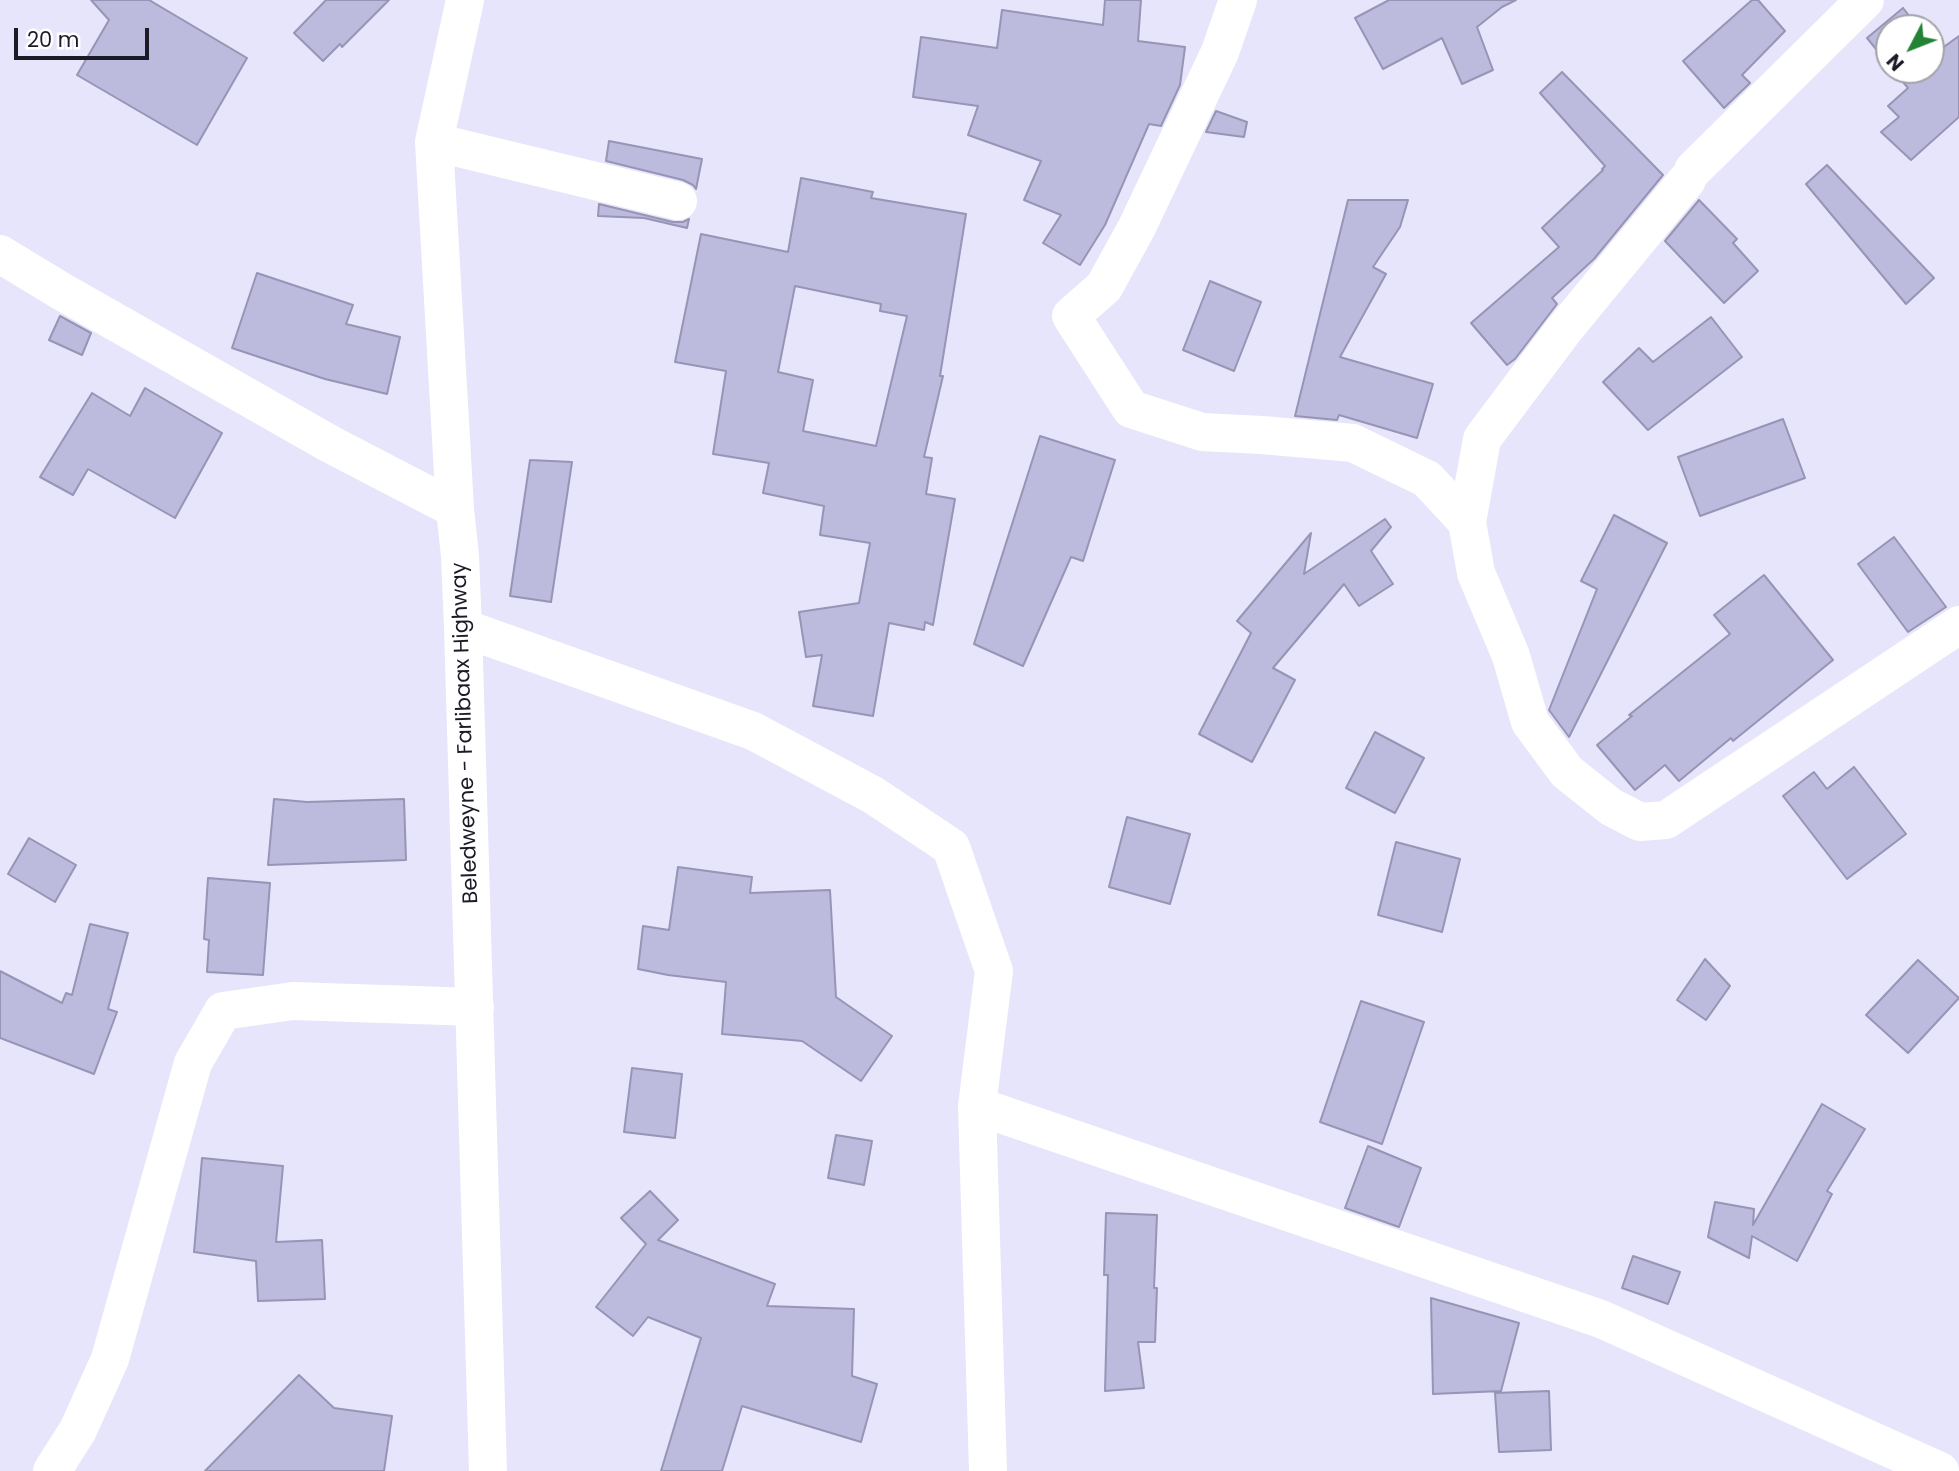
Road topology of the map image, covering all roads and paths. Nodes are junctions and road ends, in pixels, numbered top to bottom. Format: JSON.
{"nodes":[{"id":1,"x":466,"y":0,"type":"edge"},
{"id":2,"x":1238,"y":0,"type":"edge"},
{"id":3,"x":1865,"y":0,"type":"edge"},
{"id":4,"x":434,"y":142,"type":"junction"},
{"id":5,"x":678,"y":201,"type":"dead end"},
{"id":6,"x":0,"y":254,"type":"edge"},
{"id":7,"x":455,"y":509,"type":"junction"},
{"id":8,"x":1467,"y":522,"type":"junction"},
{"id":9,"x":1959,"y":625,"type":"edge"},
{"id":10,"x":463,"y":628,"type":"junction"},
{"id":11,"x":475,"y":1006,"type":"junction"},
{"id":12,"x":977,"y":1106,"type":"junction"},
{"id":13,"x":52,"y":1471,"type":"edge"},
{"id":14,"x":488,"y":1471,"type":"edge"},
{"id":15,"x":988,"y":1471,"type":"edge"},
{"id":16,"x":1940,"y":1471,"type":"edge"}],
"edges":[{"from":1,"to":4,"type":"street","name":"Beledweyne - Farlibaax Highway"},
{"from":2,"to":8,"type":"street"},
{"from":3,"to":8,"type":"street"},
{"from":4,"to":5,"type":"street"},
{"from":4,"to":7,"type":"street","name":"Beledweyne - Farlibaax Highway"},
{"from":6,"to":7,"type":"street"},
{"from":7,"to":10,"type":"street","name":"Beledweyne - Farlibaax Highway"},
{"from":8,"to":9,"type":"street"},
{"from":10,"to":11,"type":"street","name":"Beledweyne - Farlibaax Highway"},
{"from":10,"to":12,"type":"street"},
{"from":11,"to":13,"type":"street"},
{"from":11,"to":14,"type":"street","name":"Beledweyne - Farlibaax Highway"},
{"from":12,"to":15,"type":"street"},
{"from":12,"to":16,"type":"street"}]}
